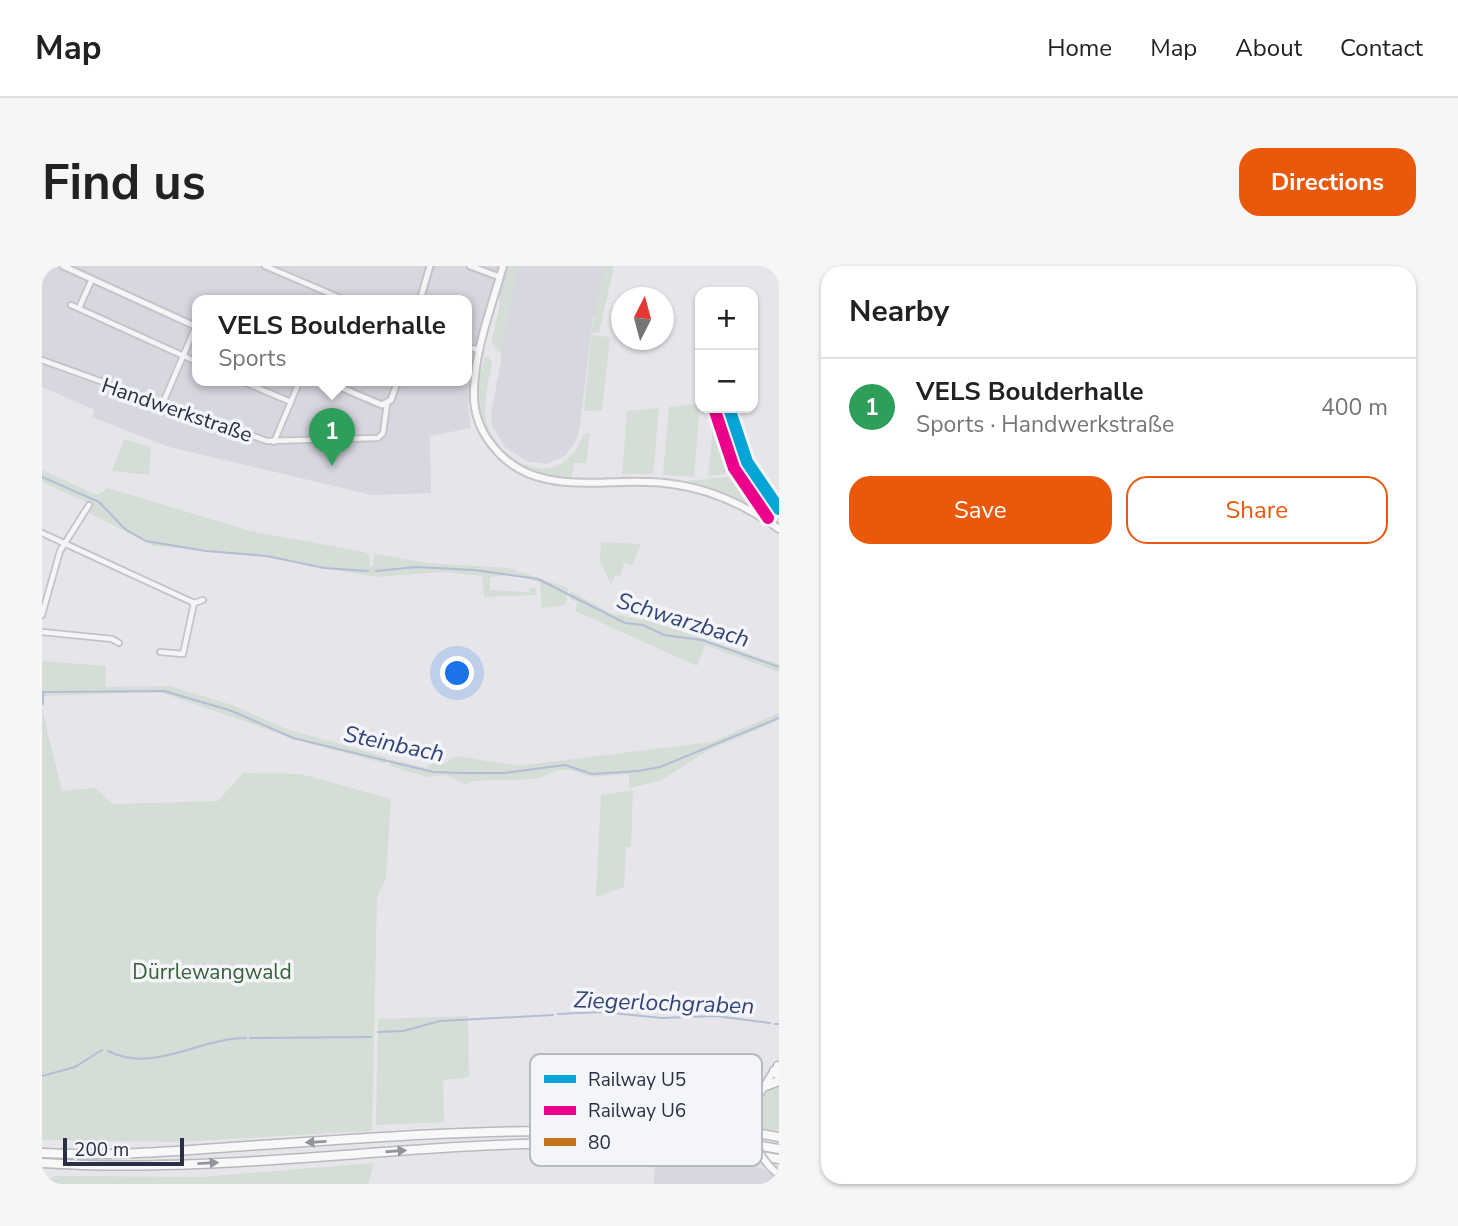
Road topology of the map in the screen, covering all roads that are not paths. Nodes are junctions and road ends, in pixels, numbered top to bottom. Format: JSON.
{"nodes":[{"id":1,"x":63,"y":266,"type":"edge"},
{"id":2,"x":265,"y":266,"type":"edge"},
{"id":3,"x":430,"y":266,"type":"edge"},
{"id":4,"x":470,"y":266,"type":"edge"},
{"id":5,"x":503,"y":266,"type":"edge"},
{"id":6,"x":500,"y":277,"type":"junction"},
{"id":7,"x":92,"y":279,"type":"junction"},
{"id":8,"x":333,"y":295,"type":"edge"},
{"id":9,"x":421,"y":295,"type":"edge"},
{"id":10,"x":71,"y":305,"type":"dead end"},
{"id":11,"x":79,"y":308,"type":"junction"},
{"id":12,"x":192,"y":324,"type":"edge"},
{"id":13,"x":192,"y":337,"type":"edge"},
{"id":14,"x":472,"y":348,"type":"edge"},
{"id":15,"x":480,"y":350,"type":"junction"},
{"id":16,"x":183,"y":356,"type":"junction"},
{"id":17,"x":42,"y":360,"type":"edge"},
{"id":18,"x":192,"y":360,"type":"edge"},
{"id":19,"x":253,"y":386,"type":"edge"},
{"id":20,"x":298,"y":386,"type":"edge"},
{"id":21,"x":337,"y":386,"type":"edge"},
{"id":22,"x":395,"y":386,"type":"edge"},
{"id":23,"x":291,"y":402,"type":"junction"},
{"id":24,"x":387,"y":404,"type":"junction"},
{"id":25,"x":162,"y":405,"type":"junction"},
{"id":26,"x":274,"y":442,"type":"junction"},
{"id":27,"x":89,"y":505,"type":"dead end"},
{"id":28,"x":779,"y":529,"type":"edge"},
{"id":29,"x":42,"y":533,"type":"edge"},
{"id":30,"x":64,"y":544,"type":"junction"},
{"id":31,"x":204,"y":600,"type":"dead end"},
{"id":32,"x":194,"y":603,"type":"junction"},
{"id":33,"x":42,"y":615,"type":"edge"},
{"id":34,"x":42,"y":632,"type":"edge"},
{"id":35,"x":119,"y":643,"type":"dead end"},
{"id":36,"x":160,"y":652,"type":"dead end"},
{"id":37,"x":778,"y":1069,"type":"edge"},
{"id":38,"x":779,"y":1081,"type":"edge"},
{"id":39,"x":763,"y":1087,"type":"joint"},
{"id":40,"x":530,"y":1131,"type":"edge"},
{"id":41,"x":530,"y":1144,"type":"edge"},
{"id":42,"x":42,"y":1153,"type":"edge"},
{"id":43,"x":762,"y":1156,"type":"edge"},
{"id":44,"x":42,"y":1163,"type":"edge"},
{"id":45,"x":779,"y":1175,"type":"edge"}],
"edges":[{"from":1,"to":7,"type":"street"},
{"from":2,"to":8,"type":"street"},
{"from":3,"to":9,"type":"street"},
{"from":4,"to":6,"type":"street"},
{"from":5,"to":6,"type":"main road"},
{"from":6,"to":15,"type":"main road"},
{"from":7,"to":11,"type":"street"},
{"from":7,"to":12,"type":"street"},
{"from":10,"to":11,"type":"street"},
{"from":11,"to":16,"type":"street"},
{"from":13,"to":16,"type":"street"},
{"from":14,"to":15,"type":"street"},
{"from":15,"to":28,"type":"main road"},
{"from":16,"to":18,"type":"street"},
{"from":16,"to":25,"type":"street"},
{"from":17,"to":25,"type":"street","name":"Handwerkstraße"},
{"from":19,"to":23,"type":"street"},
{"from":20,"to":23,"type":"street"},
{"from":21,"to":24,"type":"street"},
{"from":22,"to":24,"type":"street","name":"Handwerkstraße"},
{"from":23,"to":26,"type":"street"},
{"from":24,"to":26,"type":"street","name":"Handwerkstraße"},
{"from":25,"to":26,"type":"street","name":"Handwerkstraße"},
{"from":27,"to":30,"type":"street"},
{"from":29,"to":30,"type":"street"},
{"from":30,"to":32,"type":"street"},
{"from":30,"to":33,"type":"street"},
{"from":31,"to":32,"type":"street"},
{"from":32,"to":36,"type":"street"},
{"from":34,"to":35,"type":"street"},
{"from":37,"to":39,"type":"main road"},
{"from":38,"to":39,"type":"highway"},
{"from":40,"to":42,"type":"highway","one_way":true},
{"from":44,"to":41,"type":"highway","one_way":true},
{"from":43,"to":45,"type":"main road","bridge":true}]}
